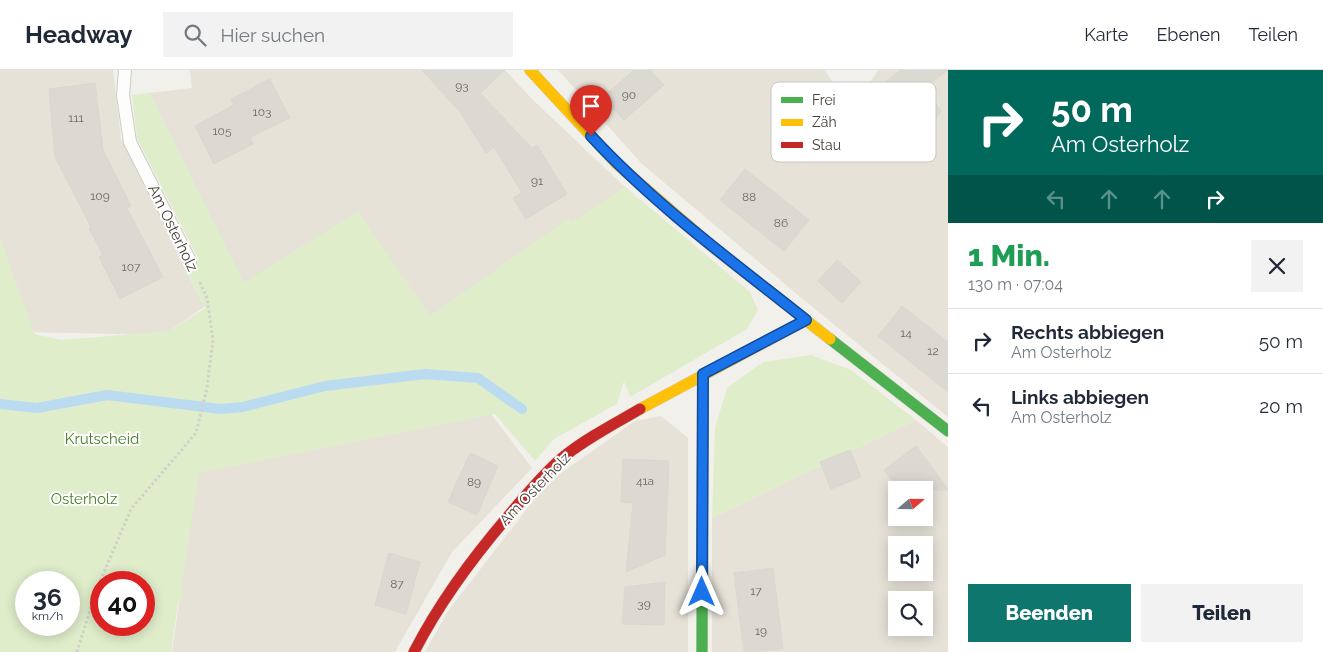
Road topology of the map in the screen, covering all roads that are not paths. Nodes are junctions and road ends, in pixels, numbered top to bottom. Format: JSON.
{"nodes":[{"id":1,"x":125,"y":70,"type":"edge"},
{"id":2,"x":530,"y":70,"type":"edge"},
{"id":3,"x":190,"y":261,"type":"road end"},
{"id":4,"x":806,"y":320,"type":"junction"},
{"id":5,"x":703,"y":374,"type":"junction"},
{"id":6,"x":948,"y":431,"type":"edge"},
{"id":7,"x":414,"y":652,"type":"edge"},
{"id":8,"x":702,"y":652,"type":"edge"}],
"edges":[{"from":1,"to":3,"type":"lane","name":"Am Osterholz"},
{"from":2,"to":4,"type":"street"},
{"from":4,"to":5,"type":"street","name":"Am Osterholz"},
{"from":4,"to":6,"type":"street"},
{"from":5,"to":7,"type":"street","name":"Am Osterholz"},
{"from":5,"to":8,"type":"street"}]}
